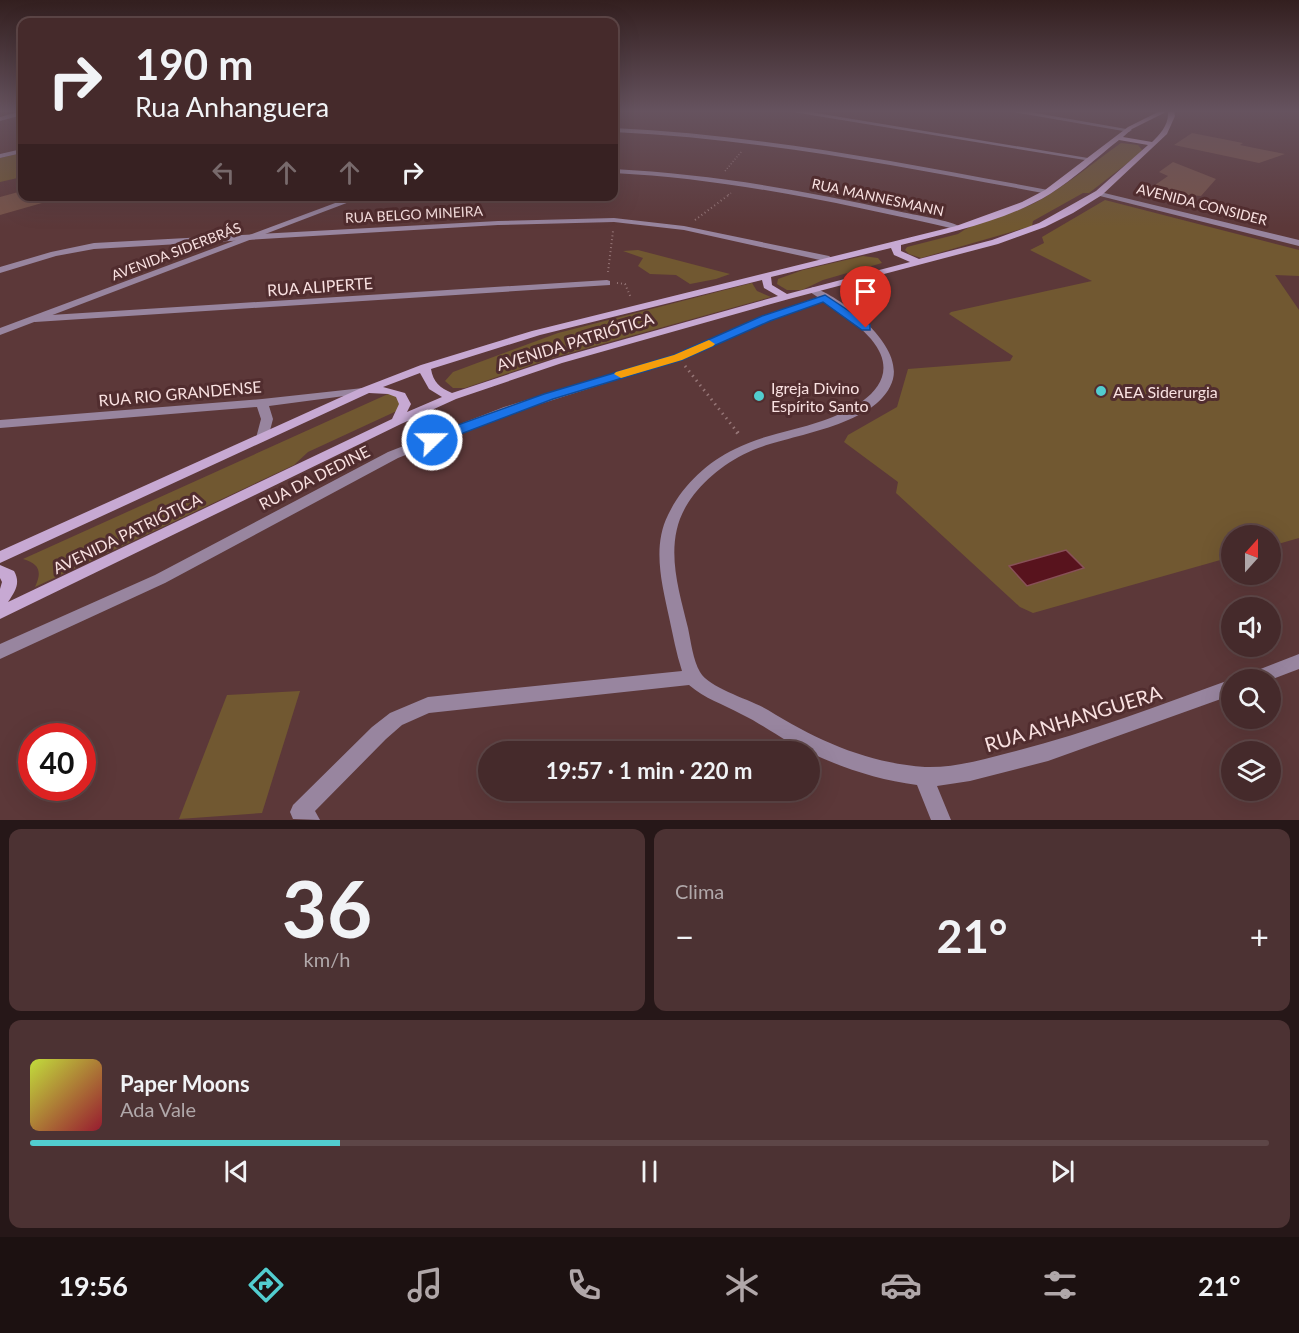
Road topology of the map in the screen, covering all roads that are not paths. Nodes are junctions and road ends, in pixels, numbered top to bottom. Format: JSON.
{"nodes":[{"id":1,"x":810,"y":150,"type":"edge"},
{"id":2,"x":1036,"y":150,"type":"edge"},
{"id":3,"x":1103,"y":150,"type":"edge"},
{"id":4,"x":1146,"y":150,"type":"edge"},
{"id":5,"x":18,"y":152,"type":"edge"},
{"id":6,"x":0,"y":156,"type":"edge"},
{"id":7,"x":1091,"y":159,"type":"junction"},
{"id":8,"x":618,"y":171,"type":"edge"},
{"id":9,"x":1048,"y":192,"type":"junction"},
{"id":10,"x":1099,"y":193,"type":"junction"},
{"id":11,"x":349,"y":201,"type":"edge"},
{"id":12,"x":959,"y":228,"type":"junction"},
{"id":13,"x":256,"y":236,"type":"junction"},
{"id":14,"x":898,"y":242,"type":"junction"},
{"id":15,"x":1299,"y":243,"type":"edge"},
{"id":16,"x":867,"y":250,"type":"junction"},
{"id":17,"x":829,"y":260,"type":"junction"},
{"id":18,"x":919,"y":262,"type":"junction"},
{"id":19,"x":890,"y":269,"type":"junction"},
{"id":20,"x":0,"y":270,"type":"edge"},
{"id":21,"x":766,"y":275,"type":"junction"},
{"id":22,"x":607,"y":283,"type":"dead end"},
{"id":23,"x":819,"y":294,"type":"junction"},
{"id":24,"x":786,"y":297,"type":"junction"},
{"id":25,"x":35,"y":319,"type":"junction"},
{"id":26,"x":0,"y":332,"type":"edge"},
{"id":27,"x":425,"y":367,"type":"junction"},
{"id":28,"x":363,"y":391,"type":"junction"},
{"id":29,"x":452,"y":398,"type":"junction"},
{"id":30,"x":262,"y":403,"type":"junction"},
{"id":31,"x":398,"y":421,"type":"junction"},
{"id":32,"x":0,"y":424,"type":"edge"},
{"id":33,"x":262,"y":438,"type":"junction"},
{"id":34,"x":0,"y":557,"type":"edge"},
{"id":35,"x":0,"y":571,"type":"edge"},
{"id":36,"x":0,"y":600,"type":"edge"},
{"id":37,"x":0,"y":613,"type":"edge"},
{"id":38,"x":0,"y":652,"type":"edge"},
{"id":39,"x":1299,"y":661,"type":"edge"},
{"id":40,"x":1279,"y":669,"type":"edge"},
{"id":41,"x":693,"y":677,"type":"junction"},
{"id":42,"x":1221,"y":691,"type":"edge"},
{"id":43,"x":924,"y":777,"type":"junction"},
{"id":44,"x":310,"y":820,"type":"edge"},
{"id":45,"x":941,"y":820,"type":"edge"}],
"edges":[{"from":1,"to":9,"type":"street"},
{"from":2,"to":7,"type":"street"},
{"from":3,"to":7,"type":"main road","name":"AVENIDA PATRIÓTICA"},
{"from":4,"to":10,"type":"main road","name":"AVENIDA PATRIÓTICA"},
{"from":5,"to":6,"type":"street"},
{"from":7,"to":9,"type":"main road","name":"AVENIDA PATRIÓTICA"},
{"from":8,"to":12,"type":"street","name":"RUA MANNESMANN"},
{"from":9,"to":12,"type":"main road","name":"AVENIDA PATRIÓTICA"},
{"from":10,"to":15,"type":"street","name":"AVENIDA CONSIDER"},
{"from":10,"to":18,"type":"main road","name":"AVENIDA PATRIÓTICA"},
{"from":11,"to":13,"type":"street","name":"AVENIDA SIDERBRÁS"},
{"from":12,"to":14,"type":"main road","name":"AVENIDA PATRIÓTICA"},
{"from":13,"to":17,"type":"street","name":"RUA BELGO MINEIRA"},
{"from":13,"to":20,"type":"street","name":"RUA BELGO MINEIRA"},
{"from":13,"to":25,"type":"street","name":"AVENIDA SIDERBRÁS"},
{"from":14,"to":16,"type":"main road","name":"AVENIDA PATRIÓTICA"},
{"from":14,"to":18,"type":"main road"},
{"from":16,"to":17,"type":"main road","name":"AVENIDA PATRIÓTICA"},
{"from":16,"to":19,"type":"main road"},
{"from":17,"to":21,"type":"main road","name":"AVENIDA PATRIÓTICA"},
{"from":18,"to":19,"type":"main road","name":"AVENIDA PATRIÓTICA"},
{"from":19,"to":23,"type":"main road","name":"AVENIDA PATRIÓTICA"},
{"from":21,"to":24,"type":"main road"},
{"from":21,"to":27,"type":"main road","name":"AVENIDA PATRIÓTICA"},
{"from":22,"to":25,"type":"street","name":"RUA ALIPERTE"},
{"from":23,"to":24,"type":"main road","name":"AVENIDA PATRIÓTICA"},
{"from":23,"to":38,"type":"street","name":"RUA DA DEDINE"},
{"from":23,"to":41,"type":"street"},
{"from":24,"to":29,"type":"main road","name":"AVENIDA PATRIÓTICA"},
{"from":25,"to":26,"type":"street","name":"AVENIDA SIDERBRÁS"},
{"from":27,"to":28,"type":"main road","name":"AVENIDA PATRIÓTICA"},
{"from":27,"to":29,"type":"main road"},
{"from":28,"to":30,"type":"street","name":"RUA RIO GRANDENSE"},
{"from":28,"to":31,"type":"main road"},
{"from":28,"to":33,"type":"main road","name":"AVENIDA PATRIÓTICA"},
{"from":29,"to":31,"type":"main road","name":"AVENIDA PATRIÓTICA"},
{"from":30,"to":32,"type":"street","name":"RUA RIO GRANDENSE"},
{"from":30,"to":33,"type":"street"},
{"from":31,"to":37,"type":"main road","name":"AVENIDA PATRIÓTICA"},
{"from":33,"to":34,"type":"main road","name":"AVENIDA PATRIÓTICA"},
{"from":35,"to":36,"type":"main road"},
{"from":39,"to":40,"type":"street"},
{"from":41,"to":43,"type":"street","name":"RUA ANHANGUERA"},
{"from":41,"to":44,"type":"street"},
{"from":42,"to":43,"type":"street","name":"RUA ANHANGUERA"},
{"from":43,"to":45,"type":"street"}]}
